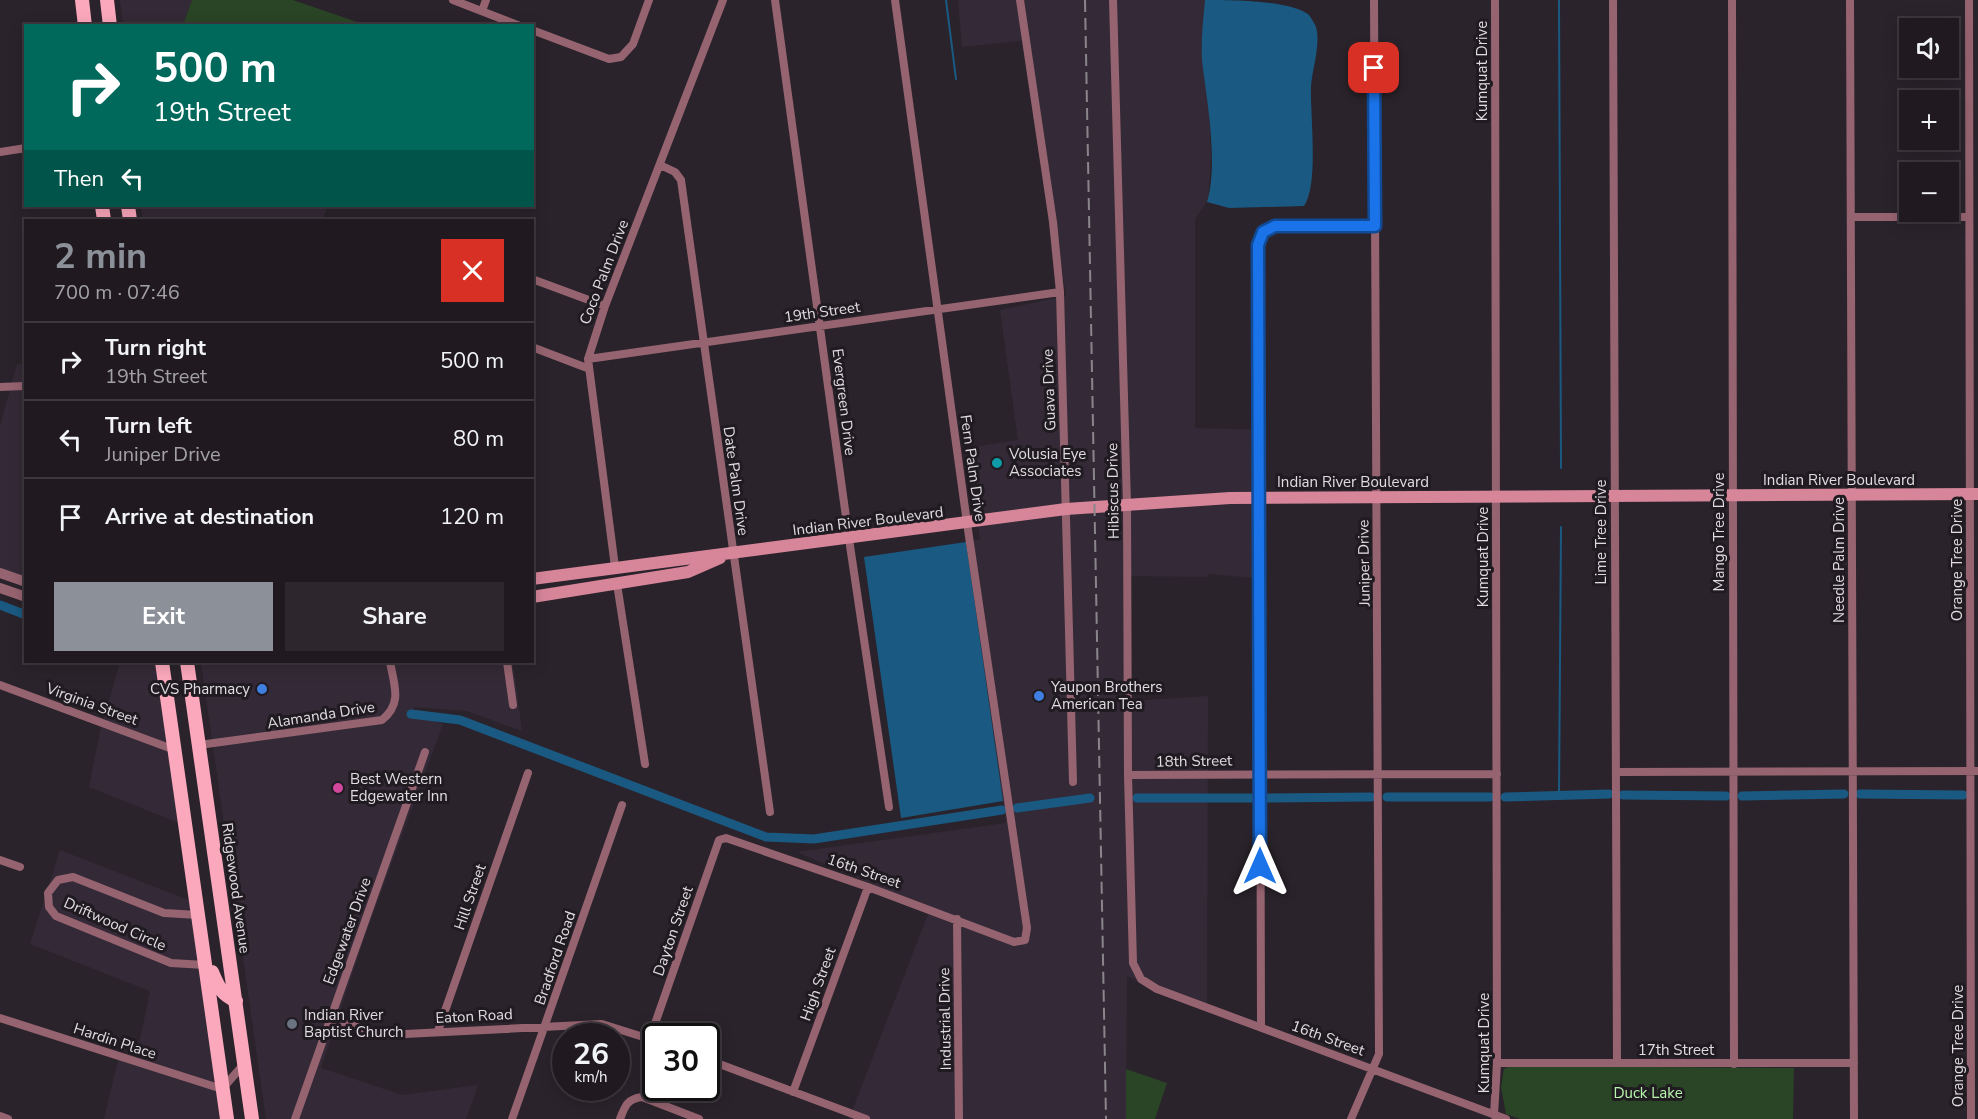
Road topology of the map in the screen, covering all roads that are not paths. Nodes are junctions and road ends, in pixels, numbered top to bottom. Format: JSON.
{"nodes":[{"id":1,"x":82,"y":0,"type":"edge"},
{"id":2,"x":107,"y":0,"type":"edge"},
{"id":3,"x":453,"y":0,"type":"edge"},
{"id":4,"x":486,"y":0,"type":"edge"},
{"id":5,"x":649,"y":0,"type":"edge"},
{"id":6,"x":723,"y":0,"type":"edge"},
{"id":7,"x":775,"y":0,"type":"edge"},
{"id":8,"x":895,"y":0,"type":"edge"},
{"id":9,"x":1020,"y":0,"type":"edge"},
{"id":10,"x":1113,"y":0,"type":"edge"},
{"id":11,"x":1374,"y":0,"type":"edge"},
{"id":12,"x":1495,"y":0,"type":"edge"},
{"id":13,"x":1613,"y":0,"type":"edge"},
{"id":14,"x":1732,"y":0,"type":"edge"},
{"id":15,"x":1850,"y":0,"type":"edge"},
{"id":16,"x":1969,"y":0,"type":"edge"},
{"id":17,"x":482,"y":11,"type":"junction"},
{"id":18,"x":85,"y":24,"type":"edge"},
{"id":19,"x":110,"y":24,"type":"edge"},
{"id":20,"x":515,"y":24,"type":"edge"},
{"id":21,"x":534,"y":31,"type":"edge"},
{"id":22,"x":24,"y":148,"type":"edge"},
{"id":23,"x":0,"y":152,"type":"edge"},
{"id":24,"x":660,"y":165,"type":"junction"},
{"id":25,"x":1851,"y":217,"type":"junction"},
{"id":26,"x":1969,"y":217,"type":"junction"},
{"id":27,"x":1375,"y":226,"type":"junction"},
{"id":28,"x":534,"y":280,"type":"edge"},
{"id":29,"x":1060,"y":292,"type":"junction"},
{"id":30,"x":605,"y":306,"type":"junction"},
{"id":31,"x":937,"y":309,"type":"junction"},
{"id":32,"x":821,"y":326,"type":"junction"},
{"id":33,"x":703,"y":342,"type":"junction"},
{"id":34,"x":534,"y":348,"type":"edge"},
{"id":35,"x":588,"y":364,"type":"junction"},
{"id":36,"x":24,"y":386,"type":"dead end"},
{"id":37,"x":0,"y":387,"type":"edge"},
{"id":38,"x":1974,"y":494,"type":"edge"},
{"id":39,"x":1733,"y":495,"type":"junction"},
{"id":40,"x":1852,"y":495,"type":"junction"},
{"id":41,"x":1496,"y":496,"type":"junction"},
{"id":42,"x":1614,"y":496,"type":"junction"},
{"id":43,"x":1376,"y":497,"type":"junction"},
{"id":44,"x":1259,"y":498,"type":"junction"},
{"id":45,"x":1127,"y":505,"type":"junction"},
{"id":46,"x":1066,"y":509,"type":"junction"},
{"id":47,"x":967,"y":523,"type":"junction"},
{"id":48,"x":849,"y":539,"type":"junction"},
{"id":49,"x":732,"y":553,"type":"junction"},
{"id":50,"x":615,"y":567,"type":"junction"},
{"id":51,"x":0,"y":573,"type":"edge"},
{"id":52,"x":534,"y":579,"type":"edge"},
{"id":53,"x":24,"y":581,"type":"edge"},
{"id":54,"x":617,"y":584,"type":"junction"},
{"id":55,"x":0,"y":588,"type":"edge"},
{"id":56,"x":24,"y":596,"type":"edge"},
{"id":57,"x":534,"y":597,"type":"edge"},
{"id":58,"x":162,"y":663,"type":"edge"},
{"id":59,"x":188,"y":663,"type":"edge"},
{"id":60,"x":390,"y":663,"type":"edge"},
{"id":61,"x":507,"y":663,"type":"edge"},
{"id":62,"x":0,"y":685,"type":"edge"},
{"id":63,"x":513,"y":705,"type":"dead end"},
{"id":64,"x":200,"y":745,"type":"junction"},
{"id":65,"x":175,"y":750,"type":"junction"},
{"id":66,"x":425,"y":752,"type":"dead end"},
{"id":67,"x":645,"y":764,"type":"dead end"},
{"id":68,"x":1974,"y":771,"type":"edge"},
{"id":69,"x":528,"y":772,"type":"dead end"},
{"id":70,"x":1616,"y":772,"type":"junction"},
{"id":71,"x":1734,"y":772,"type":"junction"},
{"id":72,"x":1853,"y":772,"type":"junction"},
{"id":73,"x":1379,"y":773,"type":"junction"},
{"id":74,"x":1260,"y":774,"type":"junction"},
{"id":75,"x":1497,"y":774,"type":"junction"},
{"id":76,"x":1128,"y":775,"type":"junction"},
{"id":77,"x":1073,"y":782,"type":"dead end"},
{"id":78,"x":622,"y":805,"type":"dead end"},
{"id":79,"x":889,"y":807,"type":"dead end"},
{"id":80,"x":770,"y":812,"type":"dead end"},
{"id":81,"x":726,"y":838,"type":"joint"},
{"id":82,"x":0,"y":860,"type":"edge"},
{"id":83,"x":20,"y":867,"type":"dead end"},
{"id":84,"x":868,"y":886,"type":"junction"},
{"id":85,"x":198,"y":915,"type":"junction"},
{"id":86,"x":957,"y":919,"type":"junction"},
{"id":87,"x":1025,"y":940,"type":"joint"},
{"id":88,"x":203,"y":947,"type":"junction"},
{"id":89,"x":205,"y":965,"type":"junction"},
{"id":90,"x":1141,"y":979,"type":"joint"},
{"id":91,"x":236,"y":1001,"type":"junction"},
{"id":92,"x":0,"y":1018,"type":"edge"},
{"id":93,"x":330,"y":1019,"type":"junction"},
{"id":94,"x":659,"y":1023,"type":"edge"},
{"id":95,"x":546,"y":1025,"type":"junction"},
{"id":96,"x":1261,"y":1027,"type":"junction"},
{"id":97,"x":438,"y":1031,"type":"junction"},
{"id":98,"x":642,"y":1037,"type":"edge"},
{"id":99,"x":244,"y":1063,"type":"junction"},
{"id":100,"x":1497,"y":1063,"type":"junction"},
{"id":101,"x":1617,"y":1063,"type":"junction"},
{"id":102,"x":1854,"y":1063,"type":"junction"},
{"id":103,"x":720,"y":1064,"type":"edge"},
{"id":104,"x":1734,"y":1064,"type":"junction"},
{"id":105,"x":1373,"y":1069,"type":"junction"},
{"id":106,"x":222,"y":1089,"type":"junction"},
{"id":107,"x":793,"y":1092,"type":"junction"},
{"id":108,"x":1494,"y":1114,"type":"junction"},
{"id":109,"x":0,"y":1116,"type":"edge"},
{"id":110,"x":8,"y":1119,"type":"edge"},
{"id":111,"x":227,"y":1119,"type":"edge"},
{"id":112,"x":252,"y":1119,"type":"edge"},
{"id":113,"x":295,"y":1119,"type":"edge"},
{"id":114,"x":512,"y":1119,"type":"edge"},
{"id":115,"x":620,"y":1119,"type":"edge"},
{"id":116,"x":699,"y":1119,"type":"edge"},
{"id":117,"x":866,"y":1119,"type":"edge"},
{"id":118,"x":959,"y":1119,"type":"edge"},
{"id":119,"x":1351,"y":1119,"type":"edge"},
{"id":120,"x":1506,"y":1119,"type":"edge"},
{"id":121,"x":1854,"y":1119,"type":"edge"},
{"id":122,"x":1971,"y":1119,"type":"edge"}],
"edges":[{"from":1,"to":18,"type":"main road"},
{"from":2,"to":19,"type":"main road"},
{"from":3,"to":17,"type":"street"},
{"from":4,"to":17,"type":"street"},
{"from":5,"to":21,"type":"street"},
{"from":6,"to":24,"type":"street","name":"Coco Palm Drive"},
{"from":7,"to":32,"type":"street","name":"Evergreen Drive"},
{"from":8,"to":31,"type":"street","name":"Fern Palm Drive"},
{"from":9,"to":29,"type":"street","name":"Guava Drive"},
{"from":10,"to":45,"type":"street","name":"Hibiscus Drive"},
{"from":11,"to":27,"type":"street","name":"Juniper Drive"},
{"from":12,"to":41,"type":"street","name":"Kumquat Drive"},
{"from":13,"to":42,"type":"street","name":"Lime Tree Drive"},
{"from":14,"to":39,"type":"street","name":"Mango Tree Drive"},
{"from":15,"to":25,"type":"street","name":"Needle Palm Drive"},
{"from":16,"to":26,"type":"street","name":"Orange Tree Drive"},
{"from":17,"to":20,"type":"street"},
{"from":22,"to":23,"type":"street"},
{"from":24,"to":30,"type":"street","name":"Coco Palm Drive"},
{"from":24,"to":33,"type":"street","name":"Date Palm Drive"},
{"from":25,"to":26,"type":"street"},
{"from":25,"to":40,"type":"street","name":"Needle Palm Drive"},
{"from":26,"to":38,"type":"street","name":"Orange Tree Drive"},
{"from":27,"to":43,"type":"street","name":"Juniper Drive"},
{"from":27,"to":44,"type":"street"},
{"from":28,"to":30,"type":"street"},
{"from":29,"to":31,"type":"street","name":"19th Street"},
{"from":29,"to":46,"type":"street","name":"Guava Drive"},
{"from":30,"to":35,"type":"street","name":"Coco Palm Drive"},
{"from":31,"to":32,"type":"street","name":"19th Street"},
{"from":31,"to":47,"type":"street","name":"Fern Palm Drive"},
{"from":32,"to":33,"type":"street","name":"19th Street"},
{"from":32,"to":48,"type":"street","name":"Evergreen Drive"},
{"from":33,"to":35,"type":"street","name":"19th Street"},
{"from":33,"to":49,"type":"street","name":"Date Palm Drive"},
{"from":34,"to":35,"type":"street","name":"19th Street"},
{"from":35,"to":50,"type":"street","name":"Coco Palm Drive"},
{"from":36,"to":37,"type":"street"},
{"from":38,"to":40,"type":"main road","name":"Indian River Boulevard"},
{"from":38,"to":68,"type":"street","name":"Orange Tree Drive"},
{"from":39,"to":40,"type":"main road","name":"Indian River Boulevard"},
{"from":39,"to":42,"type":"main road","name":"Indian River Boulevard"},
{"from":39,"to":71,"type":"street","name":"Mango Tree Drive"},
{"from":40,"to":72,"type":"street","name":"Needle Palm Drive"},
{"from":41,"to":42,"type":"main road","name":"Indian River Boulevard"},
{"from":41,"to":43,"type":"main road","name":"Indian River Boulevard"},
{"from":41,"to":75,"type":"street","name":"Kumquat Drive"},
{"from":42,"to":70,"type":"street","name":"Lime Tree Drive"},
{"from":43,"to":44,"type":"main road","name":"Indian River Boulevard"},
{"from":43,"to":73,"type":"street","name":"Juniper Drive"},
{"from":44,"to":45,"type":"main road","name":"Indian River Boulevard"},
{"from":44,"to":74,"type":"street"},
{"from":45,"to":46,"type":"main road","name":"Indian River Boulevard"},
{"from":45,"to":76,"type":"street","name":"Hibiscus Drive"},
{"from":46,"to":47,"type":"main road","name":"Indian River Boulevard"},
{"from":46,"to":77,"type":"street","name":"Guava Drive"},
{"from":47,"to":48,"type":"main road","name":"Indian River Boulevard"},
{"from":47,"to":87,"type":"street","name":"Fern Palm Drive"},
{"from":48,"to":49,"type":"main road","name":"Indian River Boulevard"},
{"from":48,"to":79,"type":"street","name":"Evergreen Drive"},
{"from":49,"to":50,"type":"main road","name":"Indian River Boulevard"},
{"from":49,"to":54,"type":"main road"},
{"from":49,"to":80,"type":"street","name":"Date Palm Drive"},
{"from":50,"to":52,"type":"main road","name":"Indian River Boulevard"},
{"from":51,"to":53,"type":"street"},
{"from":54,"to":57,"type":"main road"},
{"from":54,"to":67,"type":"street"},
{"from":55,"to":56,"type":"street"},
{"from":58,"to":65,"type":"main road"},
{"from":59,"to":64,"type":"main road","name":"Ridgewood Avenue"},
{"from":60,"to":64,"type":"street","name":"Alamanda Drive"},
{"from":61,"to":63,"type":"street"},
{"from":62,"to":65,"type":"street","name":"Virginia Street"},
{"from":64,"to":91,"type":"main road","name":"Ridgewood Avenue"},
{"from":65,"to":85,"type":"main road"},
{"from":66,"to":93,"type":"street","name":"Edgewater Drive"},
{"from":68,"to":72,"type":"street"},
{"from":68,"to":122,"type":"street","name":"Orange Tree Drive"},
{"from":69,"to":97,"type":"street","name":"Hill Street"},
{"from":70,"to":71,"type":"street"},
{"from":70,"to":101,"type":"street","name":"Lime Tree Drive"},
{"from":71,"to":72,"type":"street"},
{"from":71,"to":104,"type":"street","name":"Mango Tree Drive"},
{"from":72,"to":102,"type":"street","name":"Needle Palm Drive"},
{"from":73,"to":74,"type":"street","name":"18th Street"},
{"from":73,"to":75,"type":"street","name":"18th Street"},
{"from":73,"to":105,"type":"street","name":"Juniper Drive"},
{"from":74,"to":76,"type":"street","name":"18th Street"},
{"from":74,"to":96,"type":"street"},
{"from":75,"to":100,"type":"street","name":"Kumquat Drive"},
{"from":76,"to":90,"type":"street","name":"Hibiscus Drive"},
{"from":78,"to":95,"type":"street","name":"Bradford Road"},
{"from":81,"to":84,"type":"street","name":"16th Street"},
{"from":81,"to":94,"type":"street","name":"Dayton Street"},
{"from":82,"to":83,"type":"street"},
{"from":84,"to":86,"type":"street","name":"16th Street"},
{"from":84,"to":107,"type":"street","name":"High Street"},
{"from":85,"to":88,"type":"main road"},
{"from":85,"to":89,"type":"street","name":"Driftwood Circle"},
{"from":86,"to":87,"type":"street","name":"16th Street"},
{"from":86,"to":118,"type":"street","name":"Industrial Drive"},
{"from":88,"to":89,"type":"main road"},
{"from":88,"to":91,"type":"main road"},
{"from":89,"to":106,"type":"main road"},
{"from":90,"to":96,"type":"street","name":"16th Street"},
{"from":91,"to":99,"type":"main road","name":"Ridgewood Avenue"},
{"from":92,"to":106,"type":"street","name":"Hardin Place"},
{"from":93,"to":97,"type":"street","name":"Eaton Road"},
{"from":93,"to":113,"type":"street","name":"Edgewater Drive"},
{"from":95,"to":97,"type":"street","name":"Eaton Road"},
{"from":95,"to":98,"type":"street","name":"Eaton Road"},
{"from":95,"to":114,"type":"street","name":"Bradford Road"},
{"from":96,"to":105,"type":"street","name":"16th Street"},
{"from":99,"to":106,"type":"street"},
{"from":99,"to":112,"type":"main road","name":"Ridgewood Avenue"},
{"from":100,"to":101,"type":"street","name":"17th Street"},
{"from":100,"to":108,"type":"street","name":"Kumquat Drive"},
{"from":101,"to":104,"type":"street","name":"17th Street"},
{"from":102,"to":104,"type":"street","name":"17th Street"},
{"from":102,"to":121,"type":"street","name":"Needle Palm Drive"},
{"from":103,"to":107,"type":"street"},
{"from":105,"to":108,"type":"street","name":"16th Street"},
{"from":105,"to":119,"type":"street","name":"Juniper Drive"},
{"from":106,"to":111,"type":"main road"},
{"from":107,"to":117,"type":"street"},
{"from":108,"to":120,"type":"street","name":"16th Street"},
{"from":109,"to":110,"type":"street"},
{"from":115,"to":116,"type":"street"}]}
